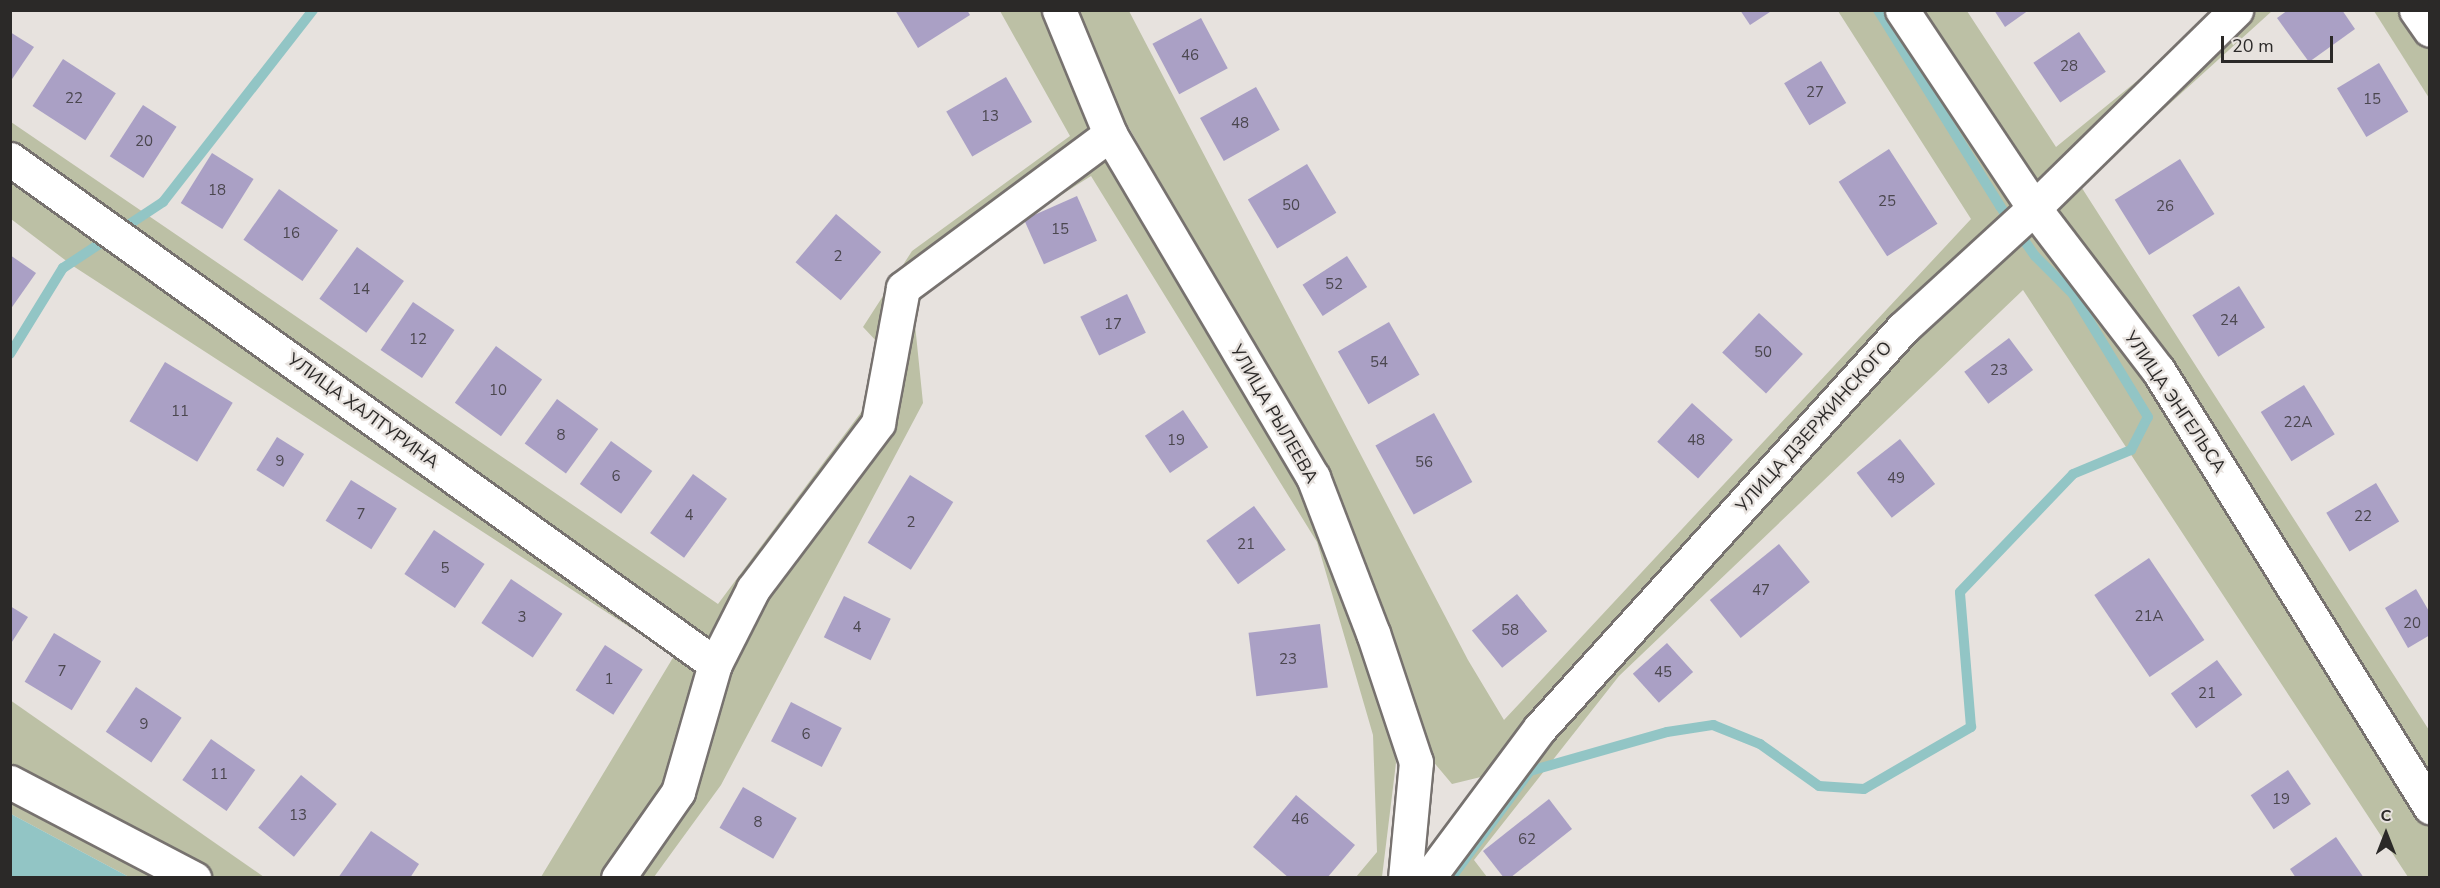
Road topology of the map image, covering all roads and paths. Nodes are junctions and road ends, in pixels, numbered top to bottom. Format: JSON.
{"nodes":[{"id":1,"x":1059,"y":10,"type":"edge"},
{"id":2,"x":1902,"y":10,"type":"edge"},
{"id":3,"x":2235,"y":10,"type":"edge"},
{"id":4,"x":2416,"y":10,"type":"edge"},
{"id":5,"x":2430,"y":30,"type":"edge"},
{"id":6,"x":1110,"y":134,"type":"junction"},
{"id":7,"x":10,"y":159,"type":"edge"},
{"id":8,"x":2034,"y":208,"type":"junction"},
{"id":9,"x":715,"y":664,"type":"junction"},
{"id":10,"x":10,"y":782,"type":"edge"},
{"id":11,"x":2430,"y":807,"type":"edge"},
{"id":12,"x":194,"y":878,"type":"edge"},
{"id":13,"x":618,"y":878,"type":"edge"},
{"id":14,"x":1405,"y":878,"type":"edge"},
{"id":15,"x":1428,"y":878,"type":"edge"}],
"edges":[{"from":1,"to":6,"type":"street","name":"УЛИЦА РЫЛЕЕВА"},
{"from":2,"to":8,"type":"street","name":"УЛИЦА ЭНГЕЛЬСА"},
{"from":3,"to":8,"type":"street","name":"УЛИЦА ДЗЕРЖИНСКОГО"},
{"from":4,"to":5,"type":"street"},
{"from":6,"to":9,"type":"street"},
{"from":6,"to":14,"type":"street","name":"УЛИЦА РЫЛЕЕВА"},
{"from":7,"to":9,"type":"street","name":"УЛИЦА ХАЛТУРИНА"},
{"from":8,"to":11,"type":"street","name":"УЛИЦА ЭНГЕЛЬСА"},
{"from":8,"to":15,"type":"street","name":"УЛИЦА ДЗЕРЖИНСКОГО"},
{"from":9,"to":13,"type":"street"},
{"from":10,"to":12,"type":"street"}]}
